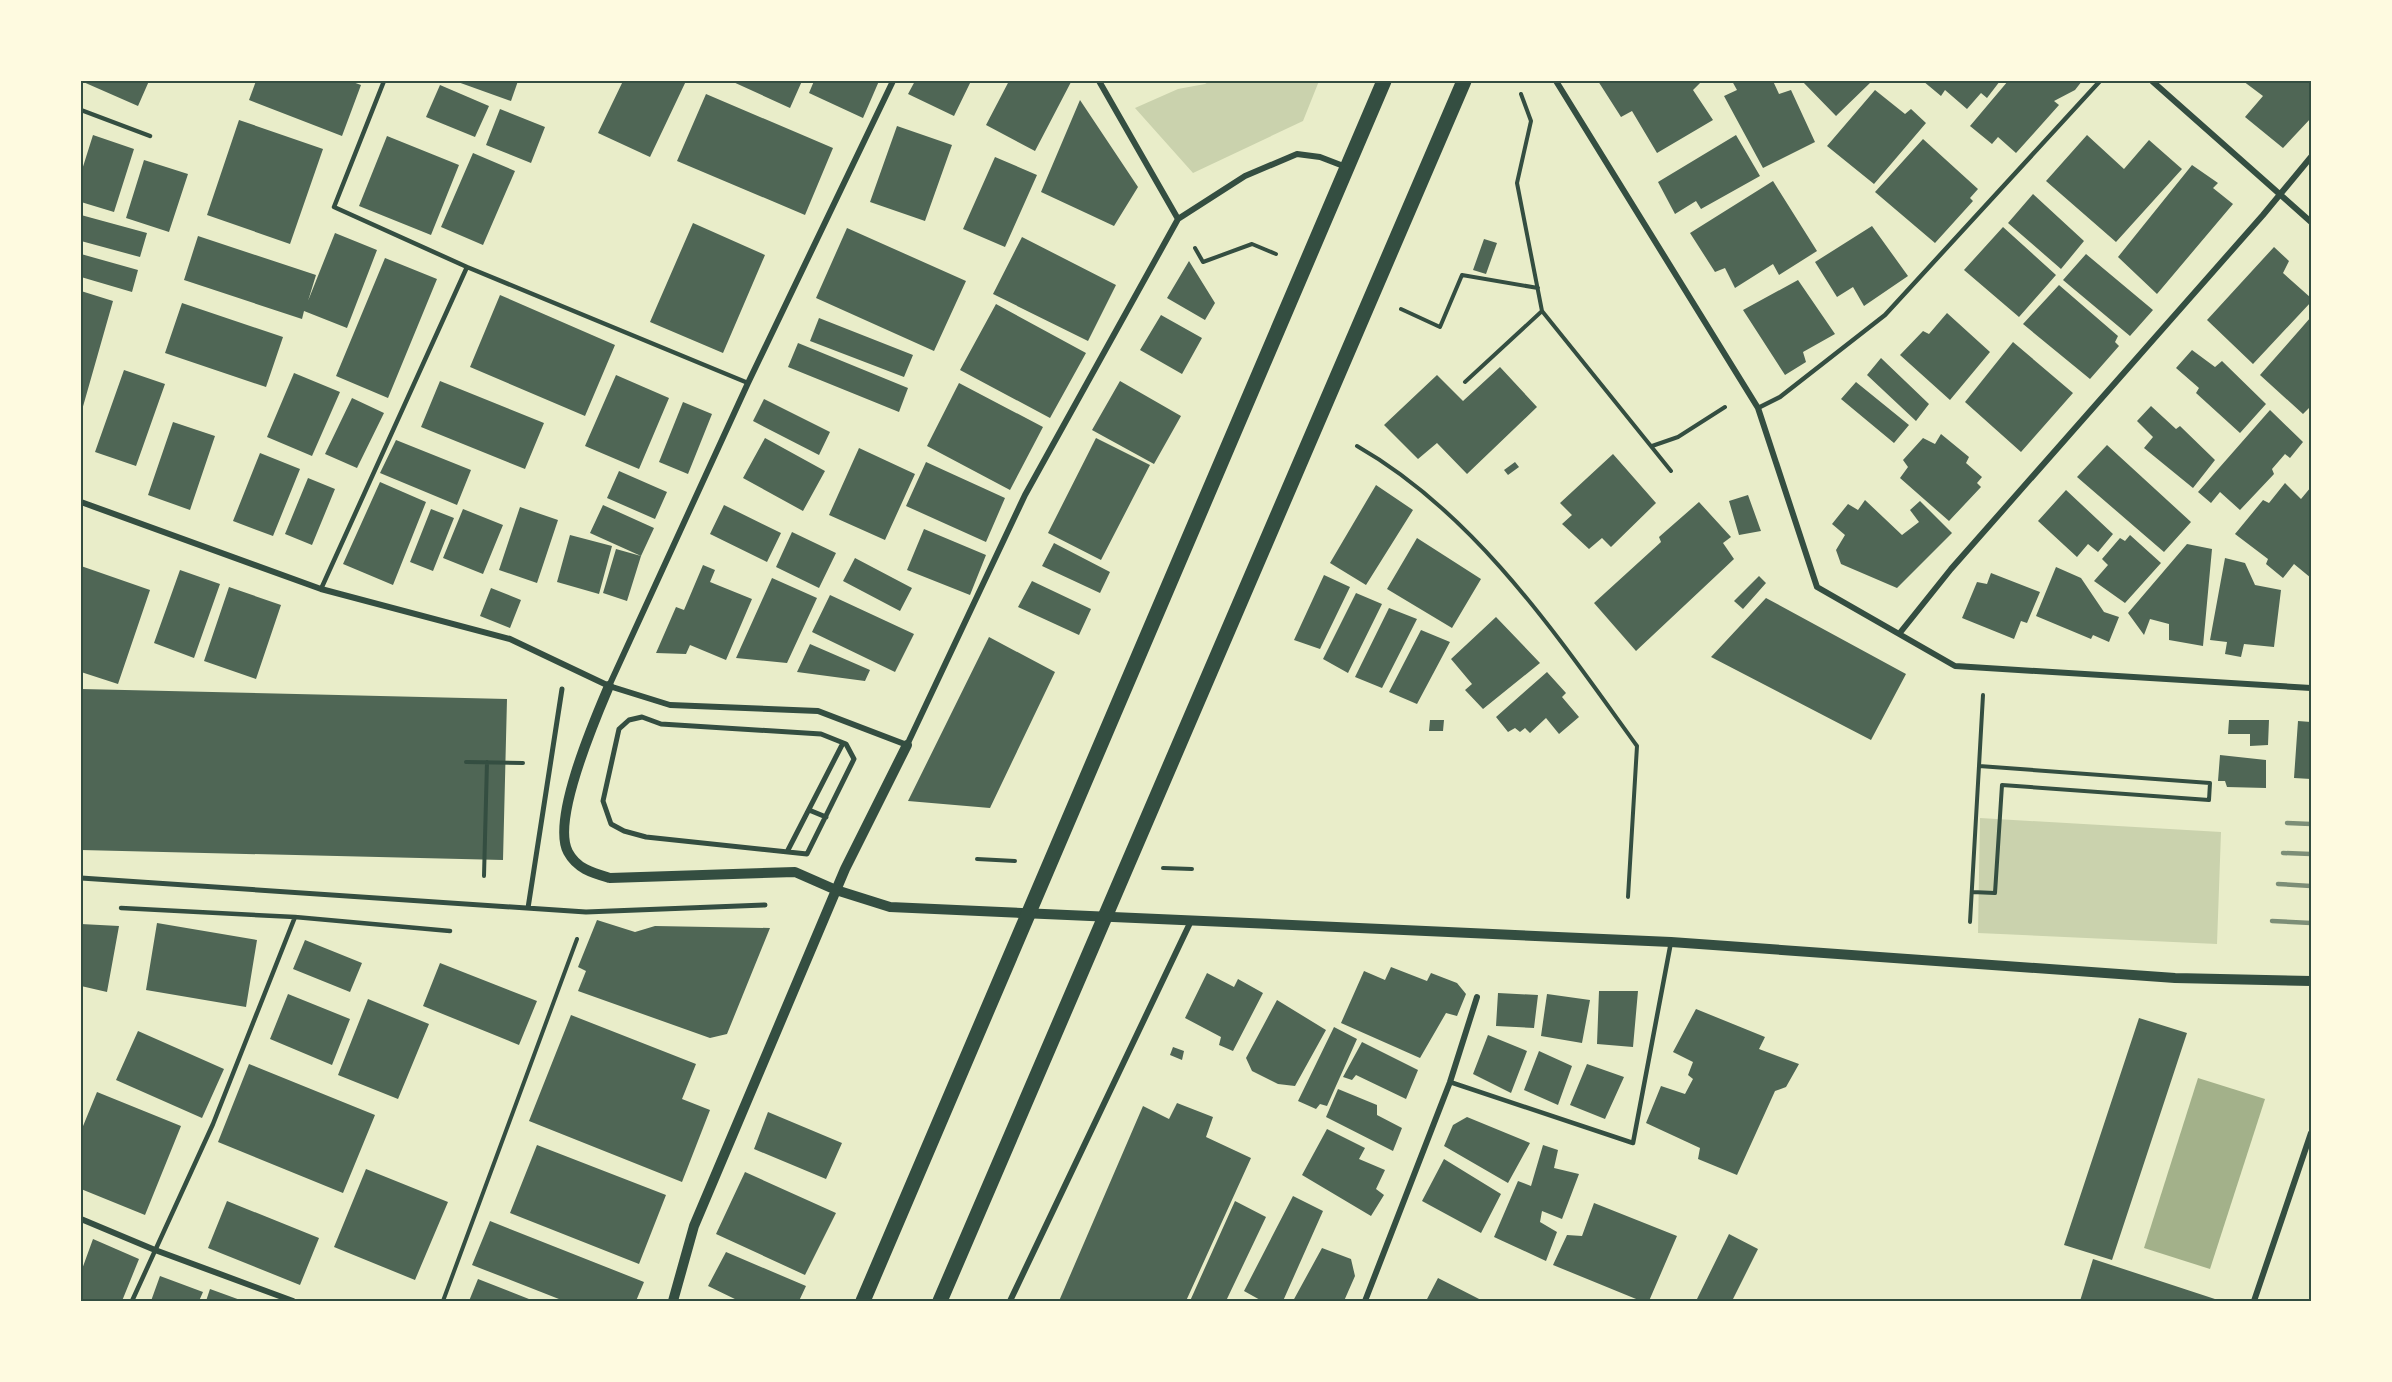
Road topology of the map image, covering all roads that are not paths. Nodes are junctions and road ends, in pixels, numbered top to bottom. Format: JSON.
{"nodes":[{"id":1,"x":384,"y":81,"type":"edge"},
{"id":2,"x":893,"y":81,"type":"edge"},
{"id":3,"x":1099,"y":81,"type":"edge"},
{"id":4,"x":1384,"y":81,"type":"edge"},
{"id":5,"x":1464,"y":81,"type":"edge"},
{"id":6,"x":1556,"y":81,"type":"edge"},
{"id":7,"x":2100,"y":81,"type":"edge"},
{"id":8,"x":2152,"y":81,"type":"edge"},
{"id":9,"x":81,"y":110,"type":"edge"},
{"id":10,"x":150,"y":136,"type":"dead end"},
{"id":11,"x":2311,"y":157,"type":"edge"},
{"id":12,"x":1348,"y":168,"type":"junction"},
{"id":13,"x":2279,"y":195,"type":"junction"},
{"id":14,"x":1178,"y":219,"type":"junction"},
{"id":15,"x":2311,"y":222,"type":"edge"},
{"id":16,"x":467,"y":267,"type":"junction"},
{"id":17,"x":748,"y":383,"type":"junction"},
{"id":18,"x":1758,"y":408,"type":"junction"},
{"id":19,"x":81,"y":502,"type":"edge"},
{"id":20,"x":321,"y":589,"type":"junction"},
{"id":21,"x":1899,"y":634,"type":"junction"},
{"id":22,"x":609,"y":686,"type":"junction"},
{"id":23,"x":2311,"y":688,"type":"edge"},
{"id":24,"x":562,"y":689,"type":"dead end"},
{"id":25,"x":843,"y":743,"type":"junction"},
{"id":26,"x":907,"y":745,"type":"junction"},
{"id":27,"x":809,"y":810,"type":"junction"},
{"id":28,"x":826,"y":817,"type":"junction"},
{"id":29,"x":787,"y":852,"type":"junction"},
{"id":30,"x":81,"y":878,"type":"edge"},
{"id":31,"x":836,"y":890,"type":"junction"},
{"id":32,"x":765,"y":905,"type":"dead end"},
{"id":33,"x":121,"y":908,"type":"dead end"},
{"id":34,"x":528,"y":908,"type":"junction"},
{"id":35,"x":295,"y":917,"type":"junction"},
{"id":36,"x":1191,"y":921,"type":"junction"},
{"id":37,"x":450,"y":931,"type":"dead end"},
{"id":38,"x":1671,"y":942,"type":"junction"},
{"id":39,"x":2311,"y":981,"type":"edge"},
{"id":40,"x":1477,"y":997,"type":"dead end"},
{"id":41,"x":1450,"y":1082,"type":"junction"},
{"id":42,"x":2311,"y":1133,"type":"edge"},
{"id":43,"x":81,"y":1219,"type":"edge"},
{"id":44,"x":155,"y":1250,"type":"junction"},
{"id":45,"x":132,"y":1301,"type":"edge"},
{"id":46,"x":293,"y":1301,"type":"edge"},
{"id":47,"x":673,"y":1301,"type":"edge"},
{"id":48,"x":863,"y":1301,"type":"edge"},
{"id":49,"x":940,"y":1301,"type":"edge"},
{"id":50,"x":1010,"y":1301,"type":"edge"},
{"id":51,"x":1365,"y":1301,"type":"edge"},
{"id":52,"x":2254,"y":1301,"type":"edge"}],
"edges":[{"from":1,"to":16,"type":"lane"},
{"from":2,"to":17,"type":"street"},
{"from":3,"to":14,"type":"street"},
{"from":4,"to":12,"type":"main road"},
{"from":5,"to":49,"type":"main road"},
{"from":6,"to":18,"type":"street"},
{"from":7,"to":18,"type":"lane"},
{"from":8,"to":13,"type":"street"},
{"from":9,"to":10,"type":"lane"},
{"from":11,"to":13,"type":"street"},
{"from":12,"to":14,"type":"street"},
{"from":12,"to":48,"type":"main road"},
{"from":13,"to":15,"type":"street"},
{"from":13,"to":21,"type":"street"},
{"from":14,"to":26,"type":"street"},
{"from":16,"to":17,"type":"lane"},
{"from":16,"to":20,"type":"lane"},
{"from":17,"to":22,"type":"street"},
{"from":18,"to":21,"type":"street"},
{"from":19,"to":20,"type":"street"},
{"from":20,"to":22,"type":"street"},
{"from":21,"to":23,"type":"street"},
{"from":22,"to":26,"type":"street"},
{"from":22,"to":31,"type":"street"},
{"from":24,"to":34,"type":"street"},
{"from":25,"to":27,"type":"street"},
{"from":25,"to":28,"type":"street"},
{"from":25,"to":29,"type":"street"},
{"from":26,"to":31,"type":"street"},
{"from":27,"to":28,"type":"street"},
{"from":27,"to":29,"type":"street"},
{"from":28,"to":29,"type":"street"},
{"from":30,"to":34,"type":"street"},
{"from":31,"to":36,"type":"street"},
{"from":31,"to":47,"type":"street"},
{"from":32,"to":34,"type":"street"},
{"from":33,"to":35,"type":"lane"},
{"from":35,"to":37,"type":"lane"},
{"from":35,"to":44,"type":"lane"},
{"from":36,"to":38,"type":"street"},
{"from":36,"to":50,"type":"street"},
{"from":38,"to":39,"type":"street"},
{"from":38,"to":41,"type":"lane"},
{"from":40,"to":41,"type":"street"},
{"from":41,"to":51,"type":"street"},
{"from":42,"to":52,"type":"street"},
{"from":43,"to":44,"type":"street"},
{"from":44,"to":45,"type":"lane"},
{"from":44,"to":46,"type":"street"}]}
